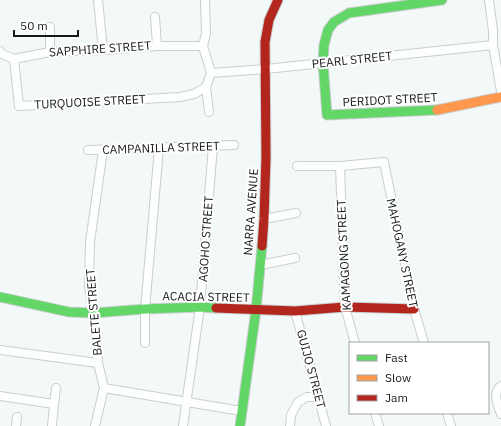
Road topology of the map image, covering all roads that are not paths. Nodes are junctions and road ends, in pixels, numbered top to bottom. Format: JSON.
{"nodes":[{"id":1,"x":98,"y":0,"type":"edge"},
{"id":2,"x":205,"y":0,"type":"edge"},
{"id":3,"x":278,"y":0,"type":"edge"},
{"id":4,"x":442,"y":0,"type":"edge"},
{"id":5,"x":489,"y":0,"type":"edge"},
{"id":6,"x":155,"y":17,"type":"dead end"},
{"id":7,"x":50,"y":27,"type":"dead end"},
{"id":8,"x":494,"y":45,"type":"junction"},
{"id":9,"x":157,"y":46,"type":"junction"},
{"id":10,"x":203,"y":46,"type":"junction"},
{"id":11,"x":103,"y":50,"type":"junction"},
{"id":12,"x":0,"y":51,"type":"edge"},
{"id":13,"x":50,"y":52,"type":"junction"},
{"id":14,"x":14,"y":59,"type":"junction"},
{"id":15,"x":323,"y":63,"type":"junction"},
{"id":16,"x":266,"y":69,"type":"junction"},
{"id":17,"x":211,"y":72,"type":"junction"},
{"id":18,"x":206,"y":87,"type":"junction"},
{"id":19,"x":501,"y":91,"type":"edge"},
{"id":20,"x":501,"y":97,"type":"edge"},
{"id":21,"x":209,"y":112,"type":"dead end"},
{"id":22,"x":234,"y":145,"type":"dead end"},
{"id":23,"x":213,"y":146,"type":"junction"},
{"id":24,"x":159,"y":148,"type":"junction"},
{"id":25,"x":88,"y":150,"type":"dead end"},
{"id":26,"x":103,"y":150,"type":"junction"},
{"id":27,"x":297,"y":166,"type":"dead end"},
{"id":28,"x":340,"y":166,"type":"junction"},
{"id":29,"x":296,"y":213,"type":"dead end"},
{"id":30,"x":264,"y":219,"type":"junction"},
{"id":31,"x":296,"y":258,"type":"dead end"},
{"id":32,"x":260,"y":265,"type":"junction"},
{"id":33,"x":0,"y":297,"type":"edge"},
{"id":34,"x":200,"y":307,"type":"junction"},
{"id":35,"x":345,"y":307,"type":"junction"},
{"id":36,"x":145,"y":309,"type":"junction"},
{"id":37,"x":414,"y":309,"type":"junction"},
{"id":38,"x":256,"y":310,"type":"junction"},
{"id":39,"x":296,"y":311,"type":"junction"},
{"id":40,"x":94,"y":313,"type":"junction"},
{"id":41,"x":355,"y":342,"type":"edge"},
{"id":42,"x":424,"y":342,"type":"edge"},
{"id":43,"x":145,"y":343,"type":"dead end"},
{"id":44,"x":0,"y":350,"type":"edge"},
{"id":45,"x":98,"y":362,"type":"junction"},
{"id":46,"x":501,"y":386,"type":"edge"},
{"id":47,"x":56,"y":388,"type":"dead end"},
{"id":48,"x":104,"y":388,"type":"junction"},
{"id":49,"x":0,"y":396,"type":"edge"},
{"id":50,"x":319,"y":397,"type":"junction"},
{"id":51,"x":187,"y":402,"type":"junction"},
{"id":52,"x":54,"y":404,"type":"junction"},
{"id":53,"x":241,"y":411,"type":"junction"},
{"id":54,"x":375,"y":414,"type":"edge"},
{"id":55,"x":446,"y":414,"type":"edge"},
{"id":56,"x":501,"y":414,"type":"edge"},
{"id":57,"x":17,"y":417,"type":"dead end"},
{"id":58,"x":16,"y":426,"type":"edge"},
{"id":59,"x":52,"y":426,"type":"edge"},
{"id":60,"x":96,"y":426,"type":"edge"},
{"id":61,"x":183,"y":426,"type":"edge"},
{"id":62,"x":240,"y":426,"type":"edge"},
{"id":63,"x":290,"y":426,"type":"edge"},
{"id":64,"x":326,"y":426,"type":"edge"},
{"id":65,"x":379,"y":426,"type":"edge"},
{"id":66,"x":451,"y":426,"type":"edge"}],
"edges":[{"from":1,"to":11,"type":"street"},
{"from":2,"to":10,"type":"street"},
{"from":3,"to":16,"type":"street","name":"NARRA AVENUE"},
{"from":4,"to":15,"type":"street"},
{"from":5,"to":8,"type":"street"},
{"from":6,"to":9,"type":"street"},
{"from":7,"to":13,"type":"street"},
{"from":8,"to":15,"type":"street","name":"PEARL STREET"},
{"from":8,"to":19,"type":"street"},
{"from":9,"to":10,"type":"street","name":"SAPPHIRE STREET"},
{"from":9,"to":11,"type":"street","name":"SAPPHIRE STREET"},
{"from":10,"to":17,"type":"street"},
{"from":11,"to":13,"type":"street","name":"SAPPHIRE STREET"},
{"from":12,"to":14,"type":"street"},
{"from":13,"to":14,"type":"street","name":"SAPPHIRE STREET"},
{"from":14,"to":18,"type":"street","name":"TURQUOISE STREET"},
{"from":15,"to":16,"type":"street","name":"PEARL STREET"},
{"from":15,"to":20,"type":"street","name":"PERIDOT STREET"},
{"from":16,"to":17,"type":"street","name":"PEARL STREET"},
{"from":16,"to":30,"type":"street","name":"NARRA AVENUE"},
{"from":17,"to":18,"type":"street"},
{"from":18,"to":21,"type":"street"},
{"from":22,"to":23,"type":"street","name":"CAMPANILLA STREET"},
{"from":23,"to":24,"type":"street","name":"CAMPANILLA STREET"},
{"from":23,"to":34,"type":"street","name":"AGOHO STREET"},
{"from":24,"to":26,"type":"street","name":"CAMPANILLA STREET"},
{"from":24,"to":36,"type":"street"},
{"from":25,"to":26,"type":"street","name":"CAMPANILLA STREET"},
{"from":26,"to":40,"type":"street","name":"BALETE STREET"},
{"from":27,"to":28,"type":"street"},
{"from":28,"to":35,"type":"street","name":"KAMAGONG STREET"},
{"from":28,"to":37,"type":"street","name":"MAHOGANY STREET"},
{"from":29,"to":30,"type":"street"},
{"from":30,"to":32,"type":"street","name":"NARRA AVENUE"},
{"from":31,"to":32,"type":"street"},
{"from":32,"to":38,"type":"street","name":"NARRA AVENUE"},
{"from":33,"to":40,"type":"street","name":"ACACIA STREET"},
{"from":34,"to":36,"type":"street","name":"ACACIA STREET"},
{"from":34,"to":38,"type":"street","name":"ACACIA STREET"},
{"from":34,"to":51,"type":"street","name":"AGOHO STREET"},
{"from":35,"to":37,"type":"street","name":"ACACIA STREET"},
{"from":35,"to":39,"type":"street","name":"ACACIA STREET"},
{"from":35,"to":41,"type":"street","name":"KAMAGONG STREET"},
{"from":36,"to":40,"type":"street","name":"ACACIA STREET"},
{"from":36,"to":43,"type":"street"},
{"from":37,"to":42,"type":"street","name":"MAHOGANY STREET"},
{"from":38,"to":39,"type":"street","name":"ACACIA STREET"},
{"from":38,"to":53,"type":"street","name":"NARRA AVENUE"},
{"from":39,"to":50,"type":"street","name":"GUIJO STREET"},
{"from":40,"to":45,"type":"street","name":"BALETE STREET"},
{"from":44,"to":45,"type":"street"},
{"from":45,"to":48,"type":"street","name":"BALETE STREET"},
{"from":46,"to":56,"type":"street"},
{"from":47,"to":52,"type":"street"},
{"from":48,"to":51,"type":"street"},
{"from":48,"to":60,"type":"street","name":"BALETE STREET"},
{"from":49,"to":52,"type":"street"},
{"from":50,"to":63,"type":"street"},
{"from":50,"to":64,"type":"street","name":"GUIJO STREET"},
{"from":51,"to":53,"type":"street"},
{"from":51,"to":61,"type":"street","name":"AGOHO STREET"},
{"from":52,"to":59,"type":"street"},
{"from":53,"to":62,"type":"street","name":"NARRA AVENUE"},
{"from":54,"to":65,"type":"street"},
{"from":55,"to":66,"type":"street"},
{"from":57,"to":58,"type":"street"}]}
